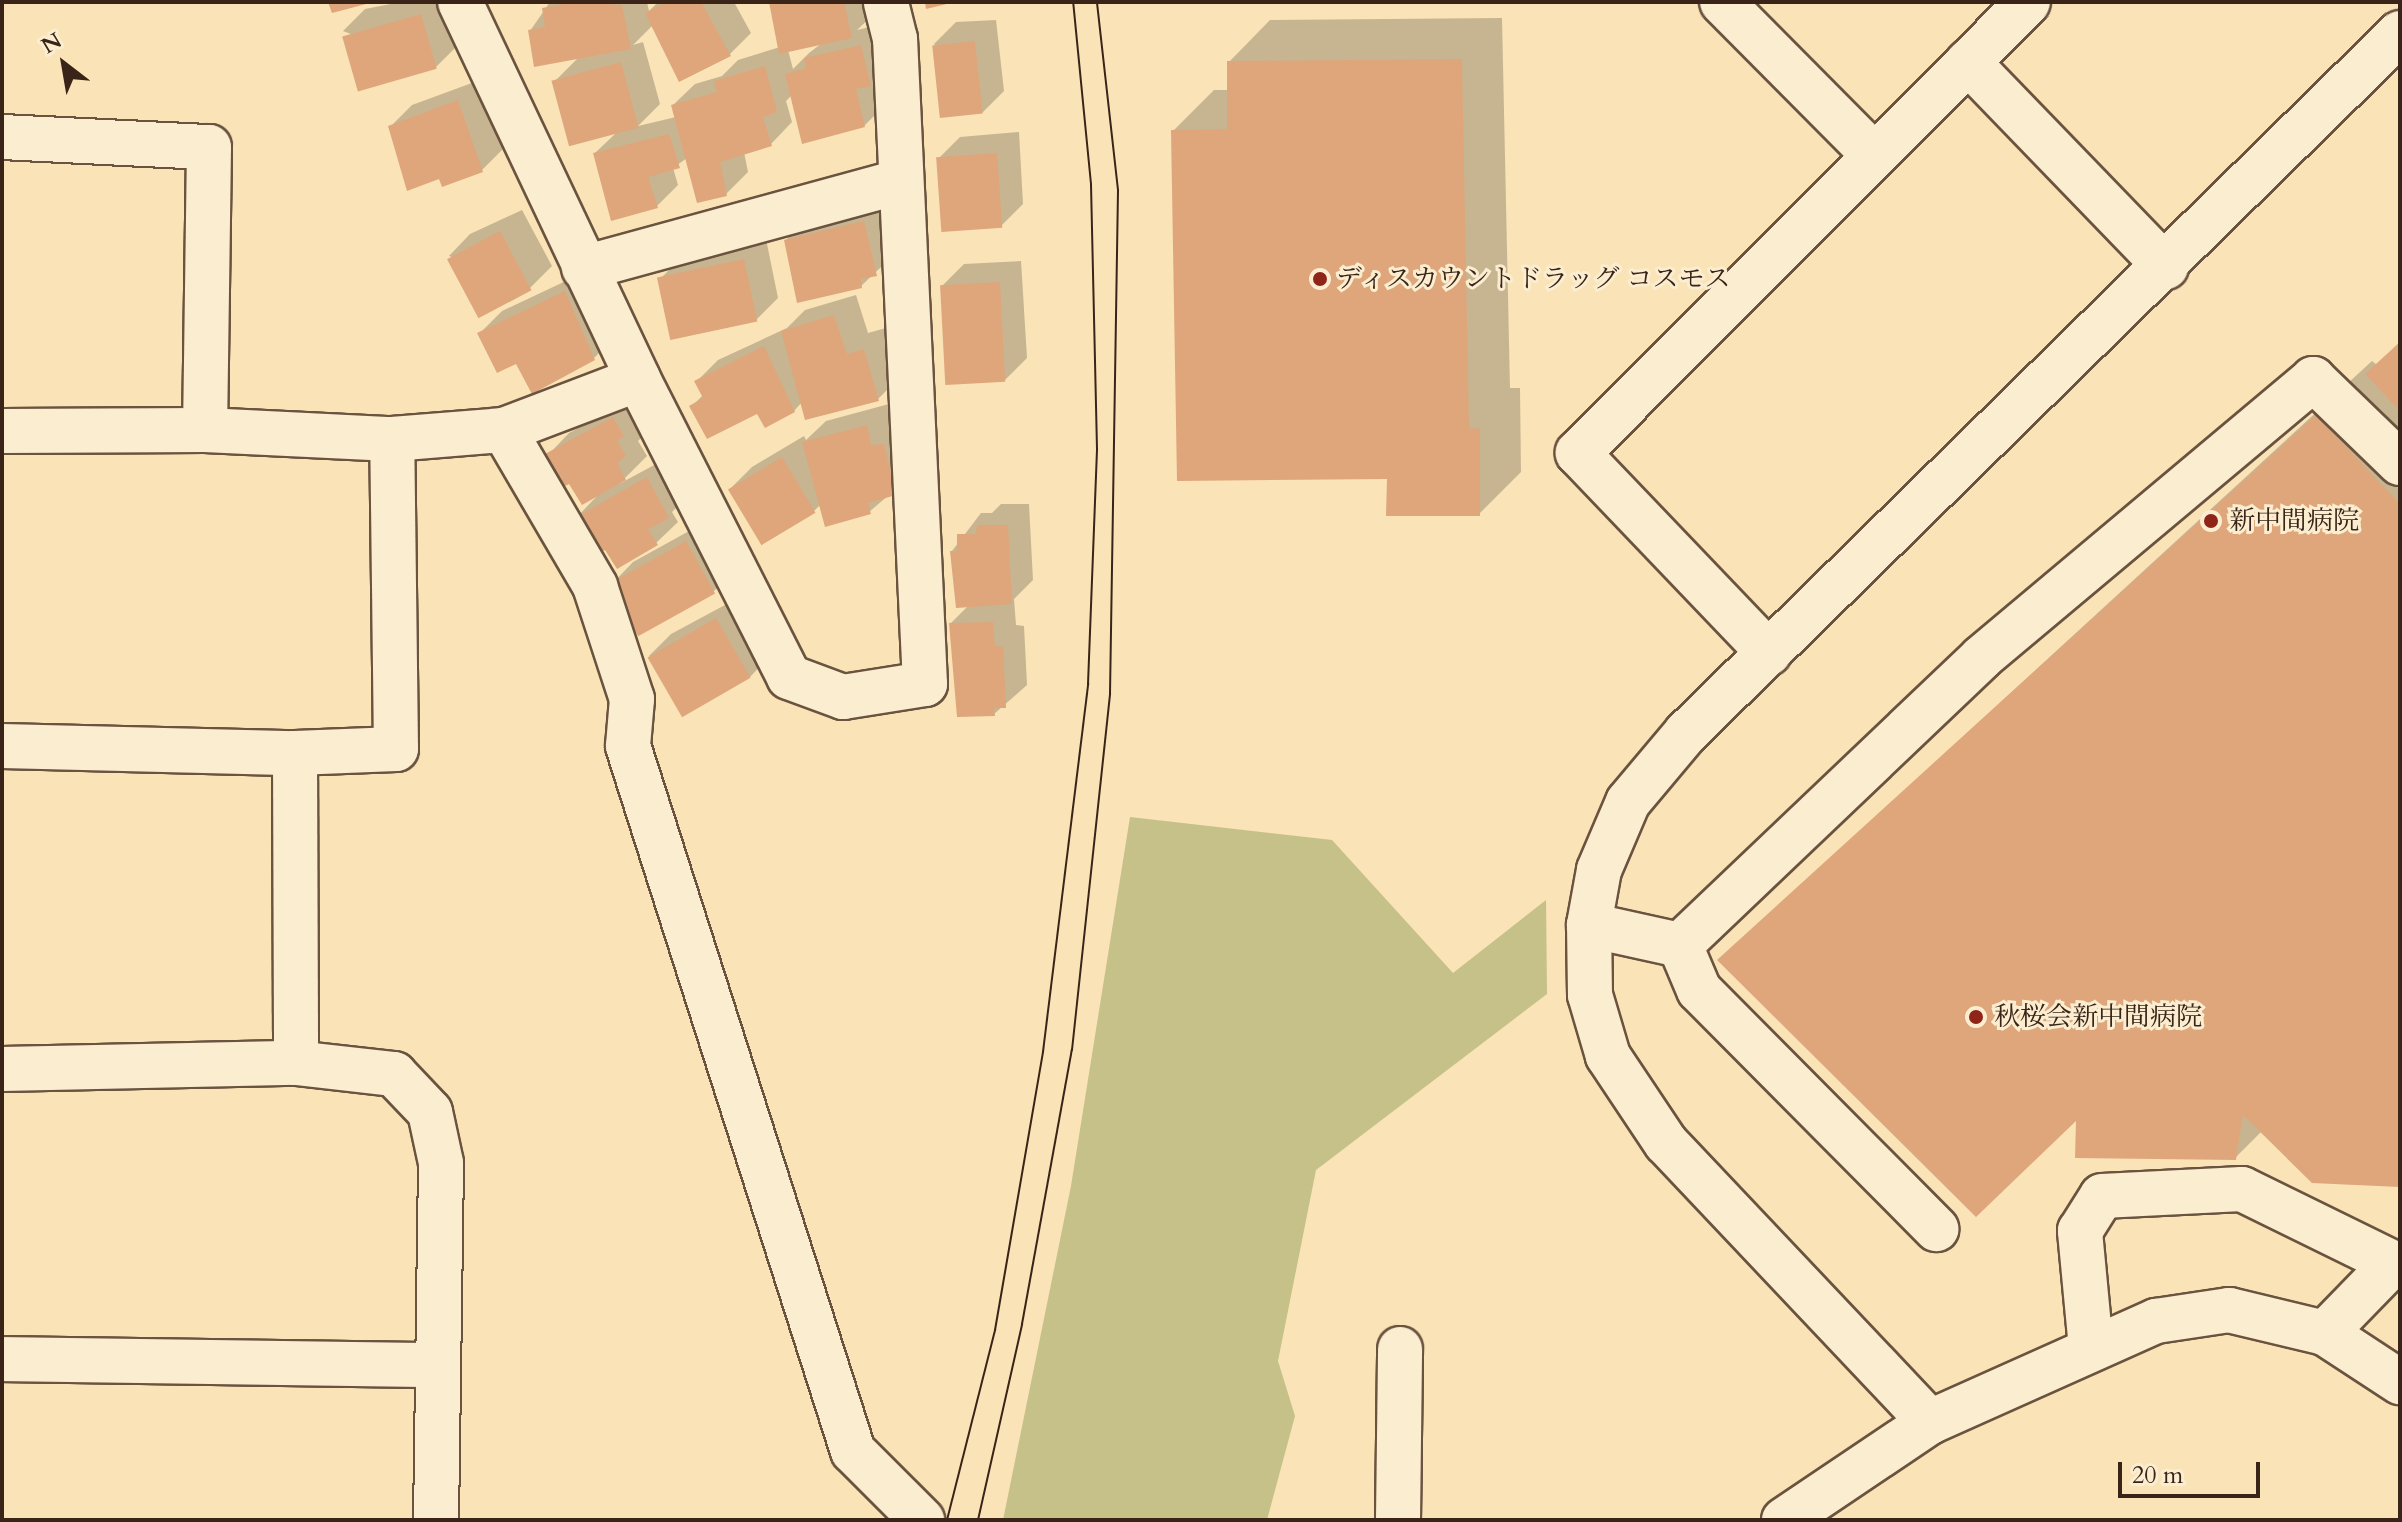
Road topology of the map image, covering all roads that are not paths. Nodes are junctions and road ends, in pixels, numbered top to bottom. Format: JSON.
{"nodes":[{"id":1,"x":460,"y":2,"type":"edge"},
{"id":2,"x":886,"y":2,"type":"edge"},
{"id":3,"x":1722,"y":2,"type":"edge"},
{"id":4,"x":2028,"y":2,"type":"edge"},
{"id":5,"x":2400,"y":33,"type":"edge"},
{"id":6,"x":1968,"y":62,"type":"junction"},
{"id":7,"x":2,"y":137,"type":"edge"},
{"id":8,"x":1873,"y":154,"type":"junction"},
{"id":9,"x":899,"y":182,"type":"junction"},
{"id":10,"x":2166,"y":267,"type":"junction"},
{"id":11,"x":584,"y":268,"type":"junction"},
{"id":12,"x":638,"y":379,"type":"junction"},
{"id":13,"x":205,"y":430,"type":"junction"},
{"id":14,"x":504,"y":430,"type":"junction"},
{"id":15,"x":2,"y":431,"type":"edge"},
{"id":16,"x":392,"y":439,"type":"junction"},
{"id":17,"x":2400,"y":463,"type":"edge"},
{"id":18,"x":1769,"y":653,"type":"junction"},
{"id":19,"x":2,"y":746,"type":"edge"},
{"id":20,"x":295,"y":753,"type":"junction"},
{"id":21,"x":1589,"y":925,"type":"junction"},
{"id":22,"x":1680,"y":945,"type":"junction"},
{"id":23,"x":296,"y":1063,"type":"junction"},
{"id":24,"x":2,"y":1069,"type":"edge"},
{"id":25,"x":1936,"y":1229,"type":"dead end"},
{"id":26,"x":2396,"y":1262,"type":"edge"},
{"id":27,"x":2325,"y":1333,"type":"junction"},
{"id":28,"x":2091,"y":1348,"type":"junction"},
{"id":29,"x":1400,"y":1349,"type":"dead end"},
{"id":30,"x":2,"y":1359,"type":"edge"},
{"id":31,"x":437,"y":1365,"type":"junction"},
{"id":32,"x":2400,"y":1382,"type":"edge"},
{"id":33,"x":1930,"y":1422,"type":"junction"},
{"id":34,"x":436,"y":1520,"type":"edge"},
{"id":35,"x":922,"y":1520,"type":"edge"},
{"id":36,"x":1398,"y":1520,"type":"edge"},
{"id":37,"x":1784,"y":1520,"type":"edge"}],
"edges":[{"from":1,"to":11,"type":"street"},
{"from":2,"to":9,"type":"street"},
{"from":3,"to":8,"type":"street"},
{"from":4,"to":6,"type":"street"},
{"from":5,"to":10,"type":"street"},
{"from":6,"to":8,"type":"street"},
{"from":6,"to":10,"type":"street"},
{"from":7,"to":13,"type":"street"},
{"from":8,"to":18,"type":"street"},
{"from":9,"to":11,"type":"street"},
{"from":9,"to":12,"type":"street"},
{"from":10,"to":18,"type":"street"},
{"from":11,"to":12,"type":"street"},
{"from":12,"to":14,"type":"street"},
{"from":13,"to":15,"type":"street"},
{"from":13,"to":16,"type":"street"},
{"from":14,"to":16,"type":"street"},
{"from":14,"to":35,"type":"street"},
{"from":16,"to":20,"type":"street"},
{"from":17,"to":22,"type":"street"},
{"from":18,"to":21,"type":"street"},
{"from":19,"to":20,"type":"street"},
{"from":20,"to":23,"type":"street"},
{"from":21,"to":22,"type":"street"},
{"from":21,"to":33,"type":"street"},
{"from":22,"to":25,"type":"street"},
{"from":23,"to":24,"type":"street"},
{"from":23,"to":31,"type":"street"},
{"from":26,"to":27,"type":"street"},
{"from":26,"to":28,"type":"street"},
{"from":27,"to":28,"type":"street"},
{"from":27,"to":32,"type":"street"},
{"from":28,"to":33,"type":"street"},
{"from":29,"to":36,"type":"street"},
{"from":30,"to":31,"type":"street"},
{"from":31,"to":34,"type":"street"},
{"from":33,"to":37,"type":"street"}]}
